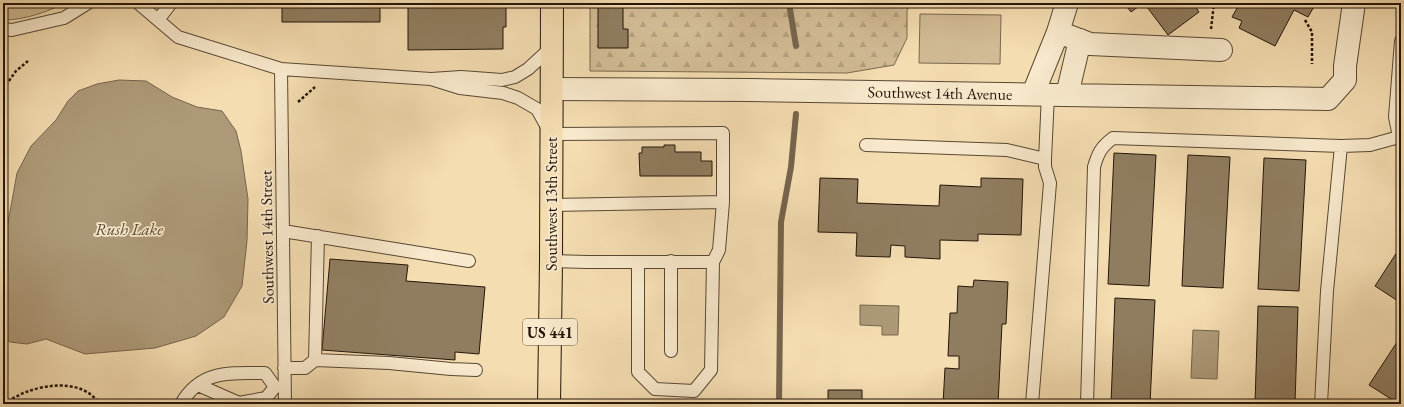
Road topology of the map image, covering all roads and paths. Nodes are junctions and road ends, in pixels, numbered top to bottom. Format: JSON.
{"nodes":[{"id":1,"x":36,"y":3,"type":"edge"},
{"id":2,"x":88,"y":3,"type":"edge"},
{"id":3,"x":138,"y":3,"type":"edge"},
{"id":4,"x":171,"y":3,"type":"edge"},
{"id":5,"x":552,"y":3,"type":"edge"},
{"id":6,"x":1067,"y":3,"type":"edge"},
{"id":7,"x":1214,"y":3,"type":"edge"},
{"id":8,"x":1354,"y":3,"type":"edge"},
{"id":9,"x":3,"y":6,"type":"edge"},
{"id":10,"x":158,"y":20,"type":"junction"},
{"id":11,"x":1305,"y":20,"type":"dead end"},
{"id":12,"x":3,"y":29,"type":"edge"},
{"id":13,"x":1058,"y":32,"type":"junction"},
{"id":14,"x":1080,"y":40,"type":"junction"},
{"id":15,"x":1401,"y":41,"type":"edge"},
{"id":16,"x":552,"y":46,"type":"junction"},
{"id":17,"x":1214,"y":50,"type":"joint"},
{"id":18,"x":28,"y":61,"type":"dead end"},
{"id":19,"x":1312,"y":64,"type":"dead end"},
{"id":20,"x":281,"y":69,"type":"junction"},
{"id":21,"x":431,"y":79,"type":"junction"},
{"id":22,"x":319,"y":86,"type":"dead end"},
{"id":23,"x":3,"y":89,"type":"edge"},
{"id":24,"x":552,"y":89,"type":"junction"},
{"id":25,"x":1049,"y":94,"type":"junction"},
{"id":26,"x":295,"y":105,"type":"dead end"},
{"id":27,"x":552,"y":134,"type":"junction"},
{"id":28,"x":1400,"y":138,"type":"edge"},
{"id":29,"x":866,"y":145,"type":"dead end"},
{"id":30,"x":1341,"y":146,"type":"junction"},
{"id":31,"x":1045,"y":159,"type":"junction"},
{"id":32,"x":724,"y":202,"type":"junction"},
{"id":33,"x":551,"y":205,"type":"junction"},
{"id":34,"x":283,"y":231,"type":"junction"},
{"id":35,"x":318,"y":236,"type":"junction"},
{"id":36,"x":469,"y":261,"type":"dead end"},
{"id":37,"x":551,"y":261,"type":"junction"},
{"id":38,"x":671,"y":261,"type":"junction"},
{"id":39,"x":638,"y":262,"type":"junction"},
{"id":40,"x":713,"y":262,"type":"junction"},
{"id":41,"x":671,"y":351,"type":"dead end"},
{"id":42,"x":315,"y":360,"type":"junction"},
{"id":43,"x":284,"y":368,"type":"junction"},
{"id":44,"x":476,"y":370,"type":"dead end"},
{"id":45,"x":198,"y":384,"type":"junction"},
{"id":46,"x":280,"y":387,"type":"junction"},
{"id":47,"x":3,"y":403,"type":"edge"},
{"id":48,"x":102,"y":404,"type":"edge"},
{"id":49,"x":182,"y":404,"type":"edge"},
{"id":50,"x":239,"y":404,"type":"edge"},
{"id":51,"x":285,"y":404,"type":"edge"},
{"id":52,"x":548,"y":404,"type":"edge"},
{"id":53,"x":1032,"y":404,"type":"edge"},
{"id":54,"x":1087,"y":404,"type":"edge"},
{"id":55,"x":1321,"y":404,"type":"edge"}],
"edges":[{"from":1,"to":9,"type":"path"},
{"from":2,"to":12,"type":"lane"},
{"from":3,"to":10,"type":"lane"},
{"from":4,"to":10,"type":"lane"},
{"from":5,"to":16,"type":"main road","name":"Southwest 13th Street","number":"US 441"},
{"from":6,"to":13,"type":"street"},
{"from":7,"to":17,"type":"path"},
{"from":8,"to":25,"type":"street","name":"Southwest 14th Avenue"},
{"from":10,"to":20,"type":"lane"},
{"from":11,"to":19,"type":"path"},
{"from":13,"to":14,"type":"street"},
{"from":13,"to":25,"type":"street"},
{"from":14,"to":17,"type":"street"},
{"from":14,"to":25,"type":"street"},
{"from":15,"to":28,"type":"lane"},
{"from":16,"to":21,"type":"lane"},
{"from":16,"to":24,"type":"main road","name":"Southwest 13th Street","number":"US 441"},
{"from":18,"to":23,"type":"path"},
{"from":20,"to":21,"type":"lane"},
{"from":20,"to":34,"type":"lane","name":"Southwest 14th Street"},
{"from":21,"to":27,"type":"lane"},
{"from":22,"to":26,"type":"path"},
{"from":24,"to":25,"type":"street","name":"Southwest 14th Avenue"},
{"from":24,"to":27,"type":"main road","name":"Southwest 13th Street","number":"US 441"},
{"from":25,"to":31,"type":"lane"},
{"from":27,"to":32,"type":"lane"},
{"from":27,"to":33,"type":"main road","name":"Southwest 13th Street","number":"US 441"},
{"from":28,"to":30,"type":"lane"},
{"from":29,"to":31,"type":"lane"},
{"from":30,"to":54,"type":"lane"},
{"from":30,"to":55,"type":"lane"},
{"from":31,"to":53,"type":"lane"},
{"from":32,"to":33,"type":"lane"},
{"from":32,"to":40,"type":"lane"},
{"from":33,"to":37,"type":"main road","name":"Southwest 13th Street","number":"US 441"},
{"from":34,"to":35,"type":"lane"},
{"from":34,"to":43,"type":"lane","name":"Southwest 14th Street"},
{"from":35,"to":36,"type":"lane"},
{"from":35,"to":42,"type":"lane"},
{"from":37,"to":39,"type":"lane"},
{"from":37,"to":52,"type":"main road","name":"Southwest 13th Street","number":"US 441"},
{"from":38,"to":39,"type":"lane"},
{"from":38,"to":40,"type":"lane"},
{"from":38,"to":41,"type":"lane"},
{"from":39,"to":40,"type":"lane"},
{"from":42,"to":43,"type":"lane"},
{"from":42,"to":44,"type":"lane"},
{"from":43,"to":46,"type":"lane","name":"Southwest 14th Street"},
{"from":45,"to":46,"type":"lane"},
{"from":45,"to":49,"type":"lane"},
{"from":45,"to":50,"type":"lane"},
{"from":46,"to":50,"type":"lane"},
{"from":46,"to":51,"type":"lane","name":"Southwest 14th Street"},
{"from":47,"to":48,"type":"path"}]}
